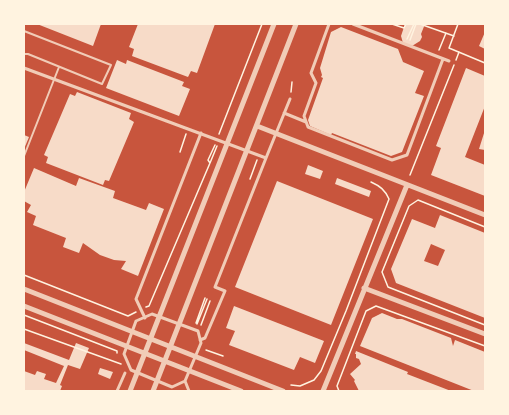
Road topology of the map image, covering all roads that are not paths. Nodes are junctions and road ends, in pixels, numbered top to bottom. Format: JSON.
{"nodes":[{"id":1,"x":274,"y":24,"type":"edge"},
{"id":2,"x":296,"y":24,"type":"edge"},
{"id":3,"x":329,"y":24,"type":"edge"},
{"id":4,"x":353,"y":24,"type":"edge"},
{"id":5,"x":24,"y":31,"type":"edge"},
{"id":6,"x":24,"y":54,"type":"edge"},
{"id":7,"x":443,"y":59,"type":"junction"},
{"id":8,"x":449,"y":61,"type":"dead end"},
{"id":9,"x":59,"y":67,"type":"junction"},
{"id":10,"x":24,"y":68,"type":"edge"},
{"id":11,"x":290,"y":99,"type":"road end"},
{"id":12,"x":284,"y":113,"type":"junction"},
{"id":13,"x":306,"y":122,"type":"junction"},
{"id":14,"x":257,"y":126,"type":"junction"},
{"id":15,"x":201,"y":133,"type":"junction"},
{"id":16,"x":24,"y":156,"type":"edge"},
{"id":17,"x":266,"y":158,"type":"junction"},
{"id":18,"x":407,"y":185,"type":"junction"},
{"id":19,"x":485,"y":215,"type":"edge"},
{"id":20,"x":364,"y":288,"type":"junction"},
{"id":21,"x":24,"y":289,"type":"edge"},
{"id":22,"x":24,"y":306,"type":"edge"},
{"id":23,"x":145,"y":318,"type":"junction"},
{"id":24,"x":485,"y":334,"type":"edge"},
{"id":25,"x":151,"y":339,"type":"junction"},
{"id":26,"x":200,"y":340,"type":"junction"},
{"id":27,"x":170,"y":347,"type":"junction"},
{"id":28,"x":145,"y":354,"type":"junction"},
{"id":29,"x":164,"y":362,"type":"junction"},
{"id":30,"x":125,"y":374,"type":"road end"},
{"id":31,"x":185,"y":381,"type":"junction"},
{"id":32,"x":117,"y":391,"type":"edge"},
{"id":33,"x":130,"y":391,"type":"edge"},
{"id":34,"x":153,"y":391,"type":"edge"},
{"id":35,"x":189,"y":391,"type":"edge"},
{"id":36,"x":241,"y":391,"type":"edge"},
{"id":37,"x":283,"y":391,"type":"edge"},
{"id":38,"x":323,"y":391,"type":"edge"}],
"edges":[{"from":1,"to":25,"type":"street"},
{"from":2,"to":14,"type":"street"},
{"from":3,"to":13,"type":"street"},
{"from":4,"to":7,"type":"street"},
{"from":5,"to":9,"type":"lane"},
{"from":6,"to":9,"type":"lane"},
{"from":7,"to":8,"type":"street"},
{"from":7,"to":13,"type":"street"},
{"from":9,"to":16,"type":"lane"},
{"from":10,"to":15,"type":"street"},
{"from":11,"to":12,"type":"street"},
{"from":12,"to":13,"type":"street"},
{"from":12,"to":17,"type":"street"},
{"from":14,"to":18,"type":"street"},
{"from":14,"to":27,"type":"street"},
{"from":15,"to":17,"type":"street"},
{"from":15,"to":23,"type":"street"},
{"from":17,"to":26,"type":"street"},
{"from":18,"to":19,"type":"street"},
{"from":18,"to":20,"type":"street"},
{"from":20,"to":24,"type":"street"},
{"from":20,"to":38,"type":"street"},
{"from":21,"to":25,"type":"street"},
{"from":22,"to":28,"type":"street"},
{"from":23,"to":26,"type":"street"},
{"from":23,"to":31,"type":"street"},
{"from":25,"to":27,"type":"street"},
{"from":25,"to":28,"type":"street"},
{"from":26,"to":31,"type":"street"},
{"from":27,"to":29,"type":"street"},
{"from":27,"to":37,"type":"street"},
{"from":28,"to":29,"type":"street"},
{"from":28,"to":33,"type":"street"},
{"from":29,"to":34,"type":"street"},
{"from":29,"to":36,"type":"street"},
{"from":30,"to":32,"type":"street"},
{"from":31,"to":35,"type":"street"}]}
